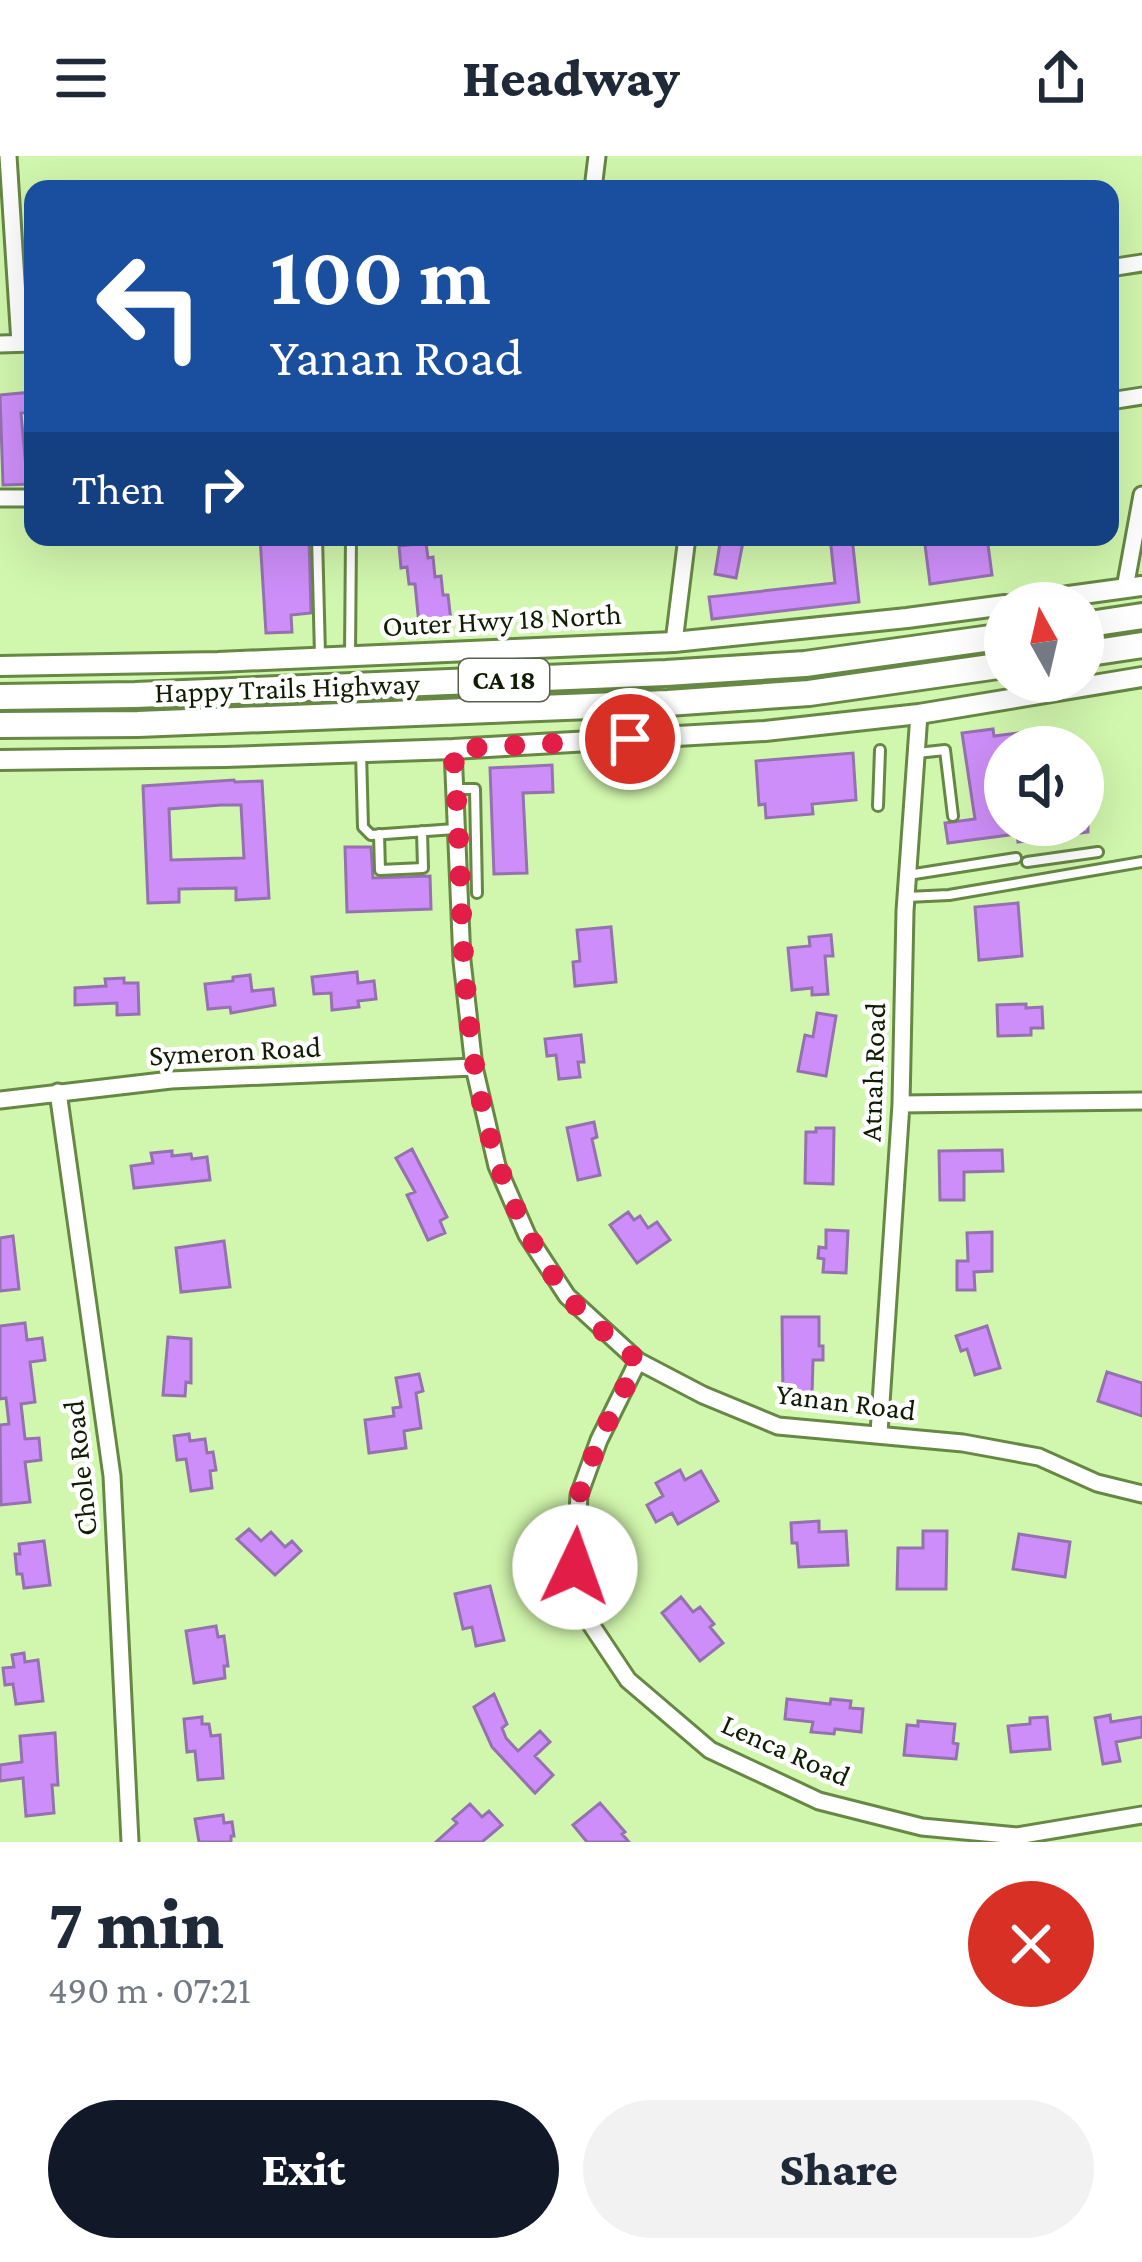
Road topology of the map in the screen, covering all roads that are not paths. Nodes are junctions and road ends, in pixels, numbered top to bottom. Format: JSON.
{"nodes":[{"id":1,"x":8,"y":156,"type":"edge"},
{"id":2,"x":24,"y":313,"type":"edge"},
{"id":3,"x":1142,"y":495,"type":"edge"},
{"id":4,"x":317,"y":546,"type":"edge"},
{"id":5,"x":351,"y":546,"type":"edge"},
{"id":6,"x":686,"y":546,"type":"edge"},
{"id":7,"x":1134,"y":587,"type":"edge"},
{"id":8,"x":1104,"y":591,"type":"edge"},
{"id":9,"x":984,"y":608,"type":"edge"},
{"id":10,"x":1142,"y":616,"type":"edge"},
{"id":11,"x":1104,"y":622,"type":"edge"},
{"id":12,"x":984,"y":639,"type":"edge"},
{"id":13,"x":674,"y":642,"type":"junction"},
{"id":14,"x":1142,"y":645,"type":"edge"},
{"id":15,"x":1104,"y":651,"type":"edge"},
{"id":16,"x":350,"y":657,"type":"junction"},
{"id":17,"x":320,"y":658,"type":"junction"},
{"id":18,"x":0,"y":666,"type":"edge"},
{"id":19,"x":984,"y":668,"type":"edge"},
{"id":20,"x":1142,"y":677,"type":"edge"},
{"id":21,"x":0,"y":697,"type":"edge"},
{"id":22,"x":919,"y":714,"type":"junction"},
{"id":23,"x":0,"y":725,"type":"edge"},
{"id":24,"x":453,"y":749,"type":"junction"},
{"id":25,"x":880,"y":750,"type":"dead end"},
{"id":26,"x":361,"y":752,"type":"junction"},
{"id":27,"x":916,"y":754,"type":"junction"},
{"id":28,"x":0,"y":760,"type":"edge"},
{"id":29,"x":455,"y":789,"type":"junction"},
{"id":30,"x":878,"y":806,"type":"dead end"},
{"id":31,"x":953,"y":817,"type":"dead end"},
{"id":32,"x":457,"y":829,"type":"junction"},
{"id":33,"x":422,"y":831,"type":"junction"},
{"id":34,"x":379,"y":834,"type":"junction"},
{"id":35,"x":1098,"y":852,"type":"dead end"},
{"id":36,"x":1142,"y":862,"type":"edge"},
{"id":37,"x":907,"y":875,"type":"junction"},
{"id":38,"x":477,"y":893,"type":"dead end"},
{"id":39,"x":905,"y":897,"type":"junction"},
{"id":40,"x":474,"y":1067,"type":"junction"},
{"id":41,"x":58,"y":1092,"type":"junction"},
{"id":42,"x":0,"y":1100,"type":"edge"},
{"id":43,"x":1142,"y":1101,"type":"edge"},
{"id":44,"x":901,"y":1104,"type":"junction"},
{"id":45,"x":638,"y":1361,"type":"junction"},
{"id":46,"x":879,"y":1433,"type":"junction"},
{"id":47,"x":1142,"y":1494,"type":"edge"},
{"id":48,"x":1142,"y":1815,"type":"edge"},
{"id":49,"x":130,"y":1842,"type":"edge"}],
"edges":[{"from":1,"to":2,"type":"street"},
{"from":3,"to":7,"type":"street"},
{"from":4,"to":17,"type":"lane"},
{"from":5,"to":16,"type":"lane"},
{"from":6,"to":13,"type":"street"},
{"from":7,"to":8,"type":"street"},
{"from":9,"to":13,"type":"street","name":"Outer Hwy 18 North"},
{"from":10,"to":11,"type":"main road"},
{"from":12,"to":21,"type":"main road","name":"Happy Trails Highway","number":"CA 18"},
{"from":13,"to":16,"type":"street","name":"Outer Hwy 18 North"},
{"from":14,"to":15,"type":"main road"},
{"from":16,"to":17,"type":"street","name":"Outer Hwy 18 North"},
{"from":17,"to":18,"type":"street","name":"Outer Hwy 18 North"},
{"from":19,"to":23,"type":"main road","name":"Happy Trails Highway","number":"CA 18"},
{"from":20,"to":22,"type":"street"},
{"from":22,"to":24,"type":"street"},
{"from":22,"to":27,"type":"street","name":"Atnah Road"},
{"from":24,"to":26,"type":"street"},
{"from":24,"to":29,"type":"street","name":"Yanan Road"},
{"from":25,"to":30,"type":"lane"},
{"from":26,"to":28,"type":"street"},
{"from":26,"to":34,"type":"lane"},
{"from":27,"to":31,"type":"lane"},
{"from":27,"to":37,"type":"street","name":"Atnah Road"},
{"from":29,"to":32,"type":"street","name":"Yanan Road"},
{"from":29,"to":38,"type":"lane"},
{"from":32,"to":33,"type":"lane"},
{"from":32,"to":40,"type":"street","name":"Yanan Road"},
{"from":33,"to":34,"type":"lane"},
{"from":33,"to":34,"type":"lane"},
{"from":35,"to":37,"type":"lane"},
{"from":36,"to":39,"type":"lane"},
{"from":37,"to":39,"type":"street","name":"Atnah Road"},
{"from":39,"to":44,"type":"street","name":"Atnah Road"},
{"from":40,"to":41,"type":"street","name":"Symeron Road"},
{"from":40,"to":45,"type":"street","name":"Yanan Road"},
{"from":41,"to":42,"type":"street","name":"Symeron Road"},
{"from":41,"to":49,"type":"street","name":"Chole Road"},
{"from":43,"to":44,"type":"street"},
{"from":44,"to":46,"type":"street","name":"Atnah Road"},
{"from":45,"to":46,"type":"street","name":"Yanan Road"},
{"from":45,"to":48,"type":"street","name":"Lenca Road"},
{"from":46,"to":47,"type":"street","name":"Yanan Road"}]}
